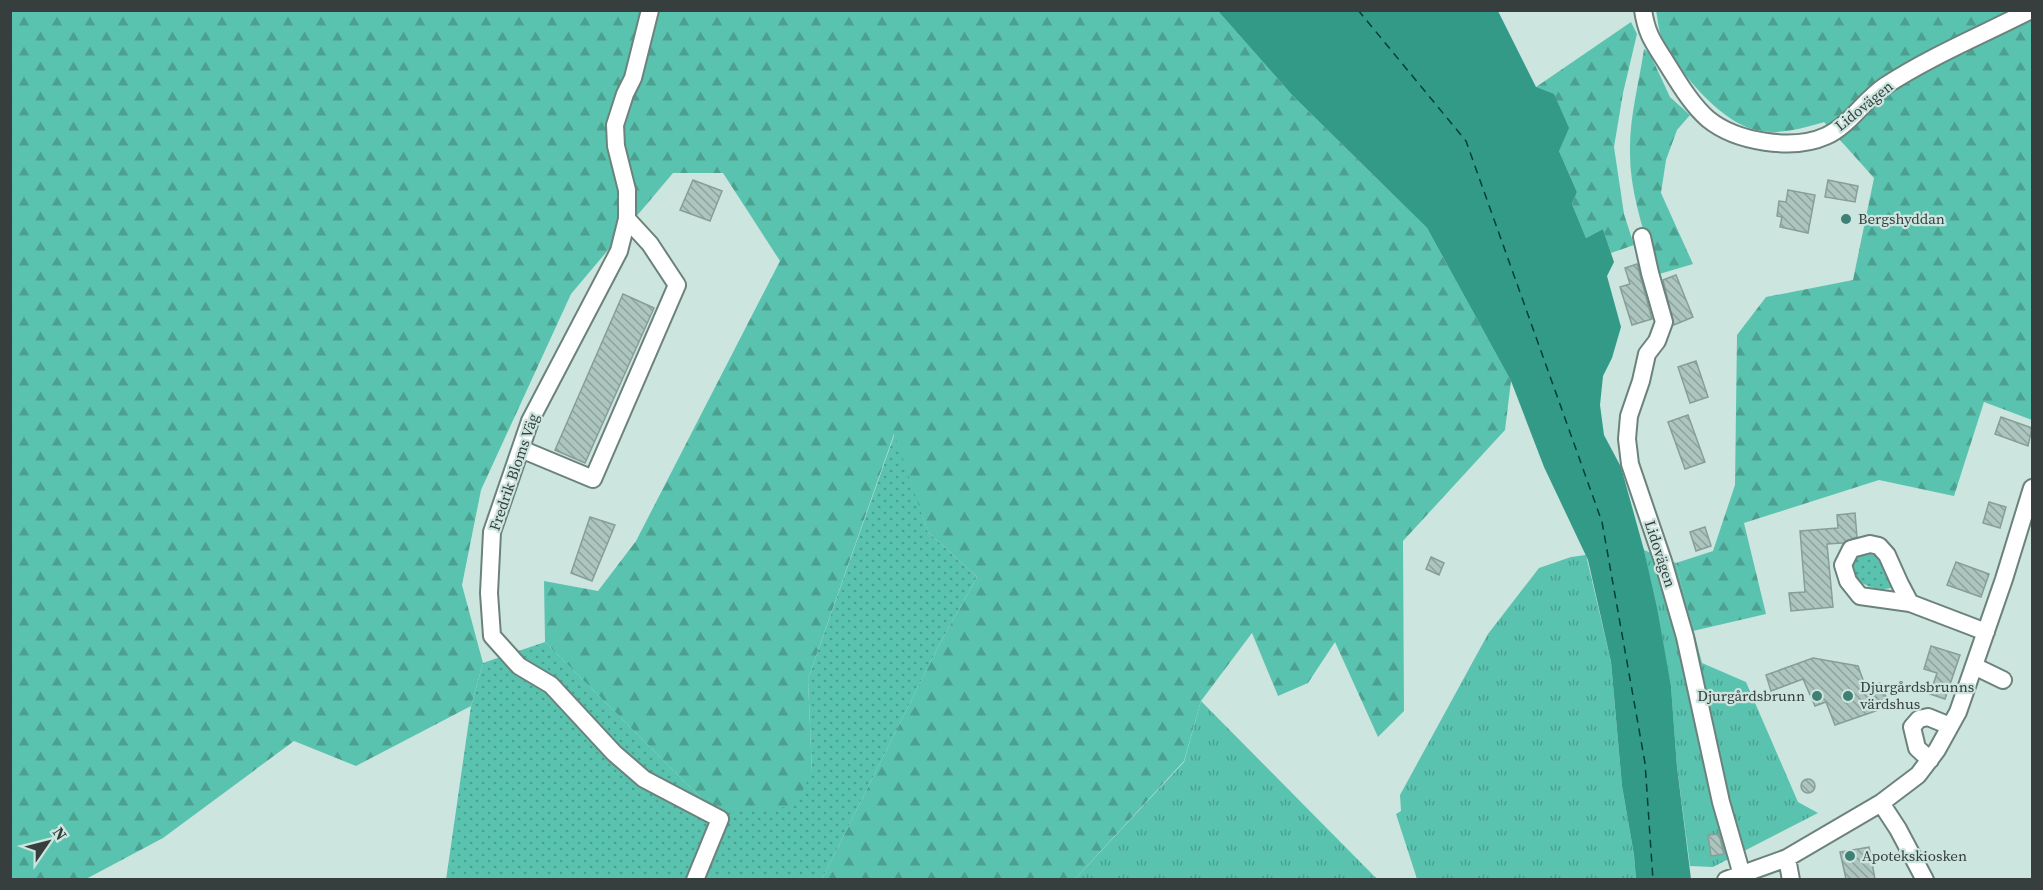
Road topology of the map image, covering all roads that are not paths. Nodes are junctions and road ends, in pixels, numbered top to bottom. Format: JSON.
{"nodes":[{"id":1,"x":650,"y":10,"type":"edge"},
{"id":2,"x":1643,"y":10,"type":"edge"},
{"id":3,"x":2031,"y":10,"type":"edge"},
{"id":4,"x":627,"y":219,"type":"junction"},
{"id":5,"x":1642,"y":237,"type":"dead end"},
{"id":6,"x":521,"y":449,"type":"junction"},
{"id":7,"x":2032,"y":488,"type":"edge"},
{"id":8,"x":1910,"y":603,"type":"dead end"},
{"id":9,"x":1986,"y":632,"type":"junction"},
{"id":10,"x":1974,"y":666,"type":"junction"},
{"id":11,"x":2003,"y":680,"type":"dead end"},
{"id":12,"x":1950,"y":726,"type":"junction"},
{"id":13,"x":1930,"y":760,"type":"junction"},
{"id":14,"x":1881,"y":803,"type":"junction"},
{"id":15,"x":1787,"y":858,"type":"junction"},
{"id":16,"x":1734,"y":877,"type":"edge"},
{"id":17,"x":695,"y":879,"type":"edge"},
{"id":18,"x":1791,"y":879,"type":"edge"},
{"id":19,"x":1925,"y":879,"type":"edge"}],
"edges":[{"from":1,"to":4,"type":"street","name":"Fredrik Bloms Väg"},
{"from":2,"to":3,"type":"street","name":"Lidovägen"},
{"from":4,"to":6,"type":"street","name":"Fredrik Bloms Väg"},
{"from":4,"to":6,"type":"street"},
{"from":5,"to":16,"type":"street","name":"Lidovägen"},
{"from":6,"to":17,"type":"street","name":"Fredrik Bloms Väg"},
{"from":7,"to":9,"type":"street"},
{"from":8,"to":9,"type":"street"},
{"from":9,"to":10,"type":"street"},
{"from":10,"to":11,"type":"street"},
{"from":10,"to":12,"type":"street"},
{"from":12,"to":13,"type":"street"},
{"from":12,"to":13,"type":"street"},
{"from":13,"to":14,"type":"street"},
{"from":14,"to":15,"type":"street"},
{"from":14,"to":19,"type":"street"},
{"from":15,"to":16,"type":"street"},
{"from":15,"to":18,"type":"street"}]}
